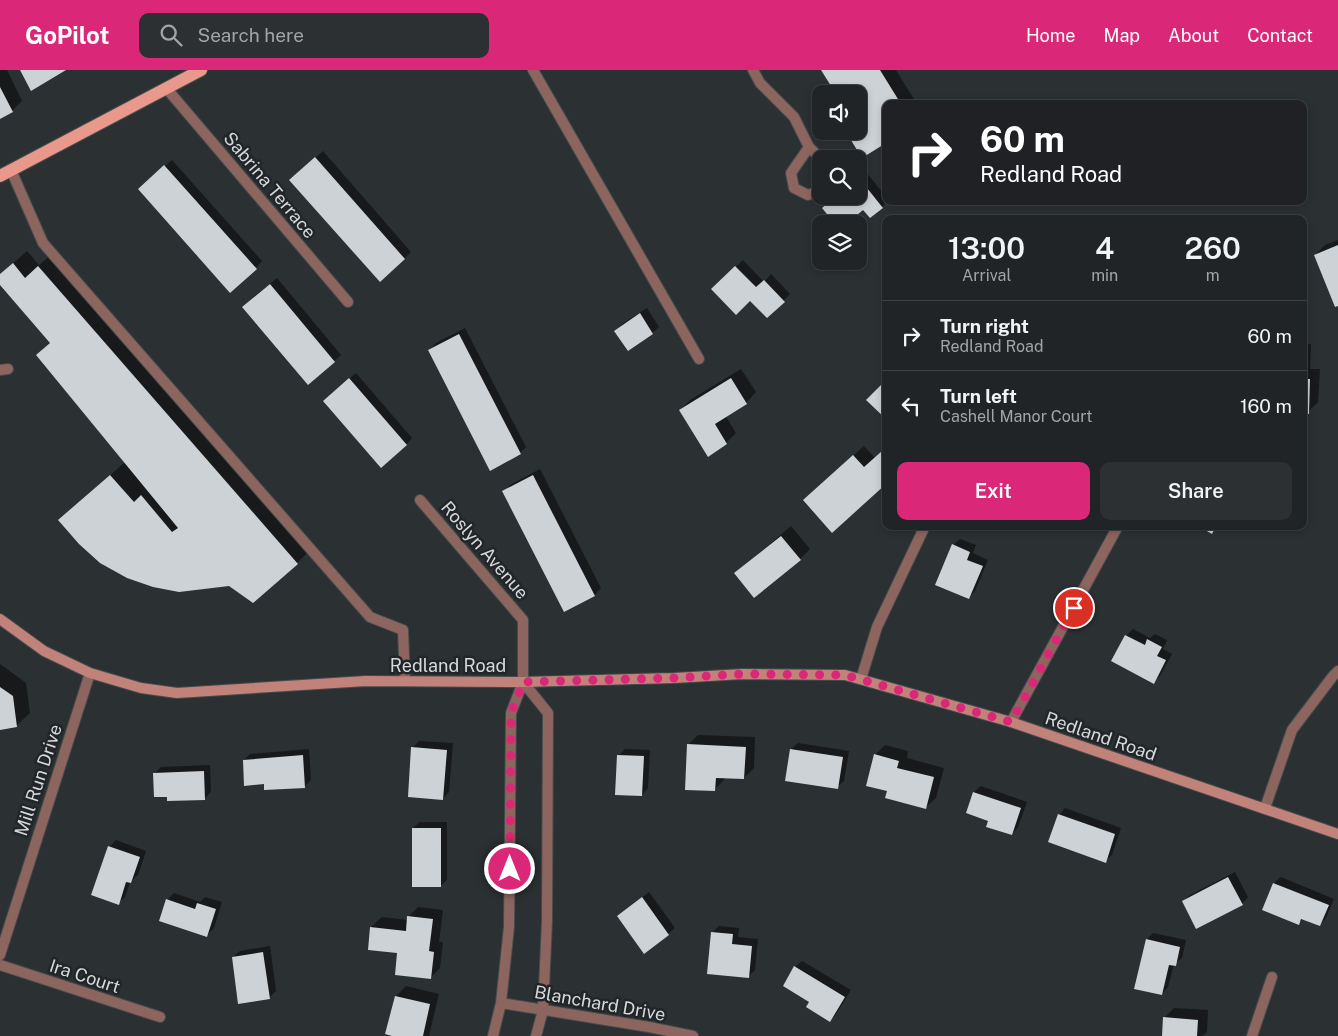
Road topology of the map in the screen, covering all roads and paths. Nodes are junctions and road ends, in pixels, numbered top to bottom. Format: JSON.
{"nodes":[{"id":1,"x":201,"y":70,"type":"edge"},
{"id":2,"x":533,"y":70,"type":"edge"},
{"id":3,"x":753,"y":70,"type":"edge"},
{"id":4,"x":167,"y":89,"type":"junction"},
{"id":5,"x":809,"y":147,"type":"junction"},
{"id":6,"x":812,"y":150,"type":"edge"},
{"id":7,"x":6,"y":173,"type":"edge"},
{"id":8,"x":812,"y":193,"type":"edge"},
{"id":9,"x":348,"y":302,"type":"dead end"},
{"id":10,"x":699,"y":359,"type":"dead end"},
{"id":11,"x":420,"y":500,"type":"dead end"},
{"id":12,"x":923,"y":530,"type":"edge"},
{"id":13,"x":1116,"y":530,"type":"edge"},
{"id":14,"x":0,"y":619,"type":"edge"},
{"id":15,"x":1338,"y":671,"type":"edge"},
{"id":16,"x":90,"y":673,"type":"junction"},
{"id":17,"x":861,"y":679,"type":"junction"},
{"id":18,"x":405,"y":682,"type":"junction"},
{"id":19,"x":523,"y":682,"type":"junction"},
{"id":20,"x":1011,"y":722,"type":"junction"},
{"id":21,"x":1265,"y":808,"type":"junction"},
{"id":22,"x":1338,"y":834,"type":"edge"},
{"id":23,"x":0,"y":955,"type":"edge"},
{"id":24,"x":0,"y":965,"type":"edge"},
{"id":25,"x":1272,"y":977,"type":"dead end"},
{"id":26,"x":501,"y":1003,"type":"junction"},
{"id":27,"x":543,"y":1010,"type":"junction"},
{"id":28,"x":160,"y":1017,"type":"dead end"},
{"id":29,"x":493,"y":1036,"type":"edge"},
{"id":30,"x":536,"y":1036,"type":"edge"},
{"id":31,"x":692,"y":1036,"type":"edge"},
{"id":32,"x":1252,"y":1036,"type":"edge"}],
"edges":[{"from":1,"to":4,"type":"main road"},
{"from":2,"to":10,"type":"street"},
{"from":3,"to":5,"type":"street"},
{"from":4,"to":7,"type":"main road"},
{"from":4,"to":9,"type":"street","name":"Sabrina Terrace"},
{"from":5,"to":6,"type":"street"},
{"from":5,"to":8,"type":"street"},
{"from":7,"to":18,"type":"street"},
{"from":11,"to":19,"type":"street","name":"Roslyn Avenue"},
{"from":12,"to":17,"type":"street"},
{"from":13,"to":20,"type":"street"},
{"from":14,"to":16,"type":"main road","name":"Redland Road"},
{"from":15,"to":21,"type":"street"},
{"from":16,"to":18,"type":"main road","name":"Redland Road"},
{"from":16,"to":23,"type":"street","name":"Mill Run Drive"},
{"from":17,"to":19,"type":"main road","name":"Redland Road"},
{"from":17,"to":20,"type":"main road","name":"Redland Road"},
{"from":18,"to":19,"type":"main road","name":"Redland Road"},
{"from":19,"to":26,"type":"street","name":"Roslyn Avenue"},
{"from":19,"to":27,"type":"street"},
{"from":20,"to":21,"type":"main road","name":"Redland Road"},
{"from":21,"to":22,"type":"main road","name":"Redland Road"},
{"from":24,"to":28,"type":"street","name":"Ira Court"},
{"from":25,"to":32,"type":"street"},
{"from":26,"to":27,"type":"street","name":"Blanchard Drive"},
{"from":26,"to":29,"type":"street","name":"Roslyn Avenue"},
{"from":27,"to":30,"type":"street"},
{"from":27,"to":31,"type":"street","name":"Blanchard Drive"}]}
